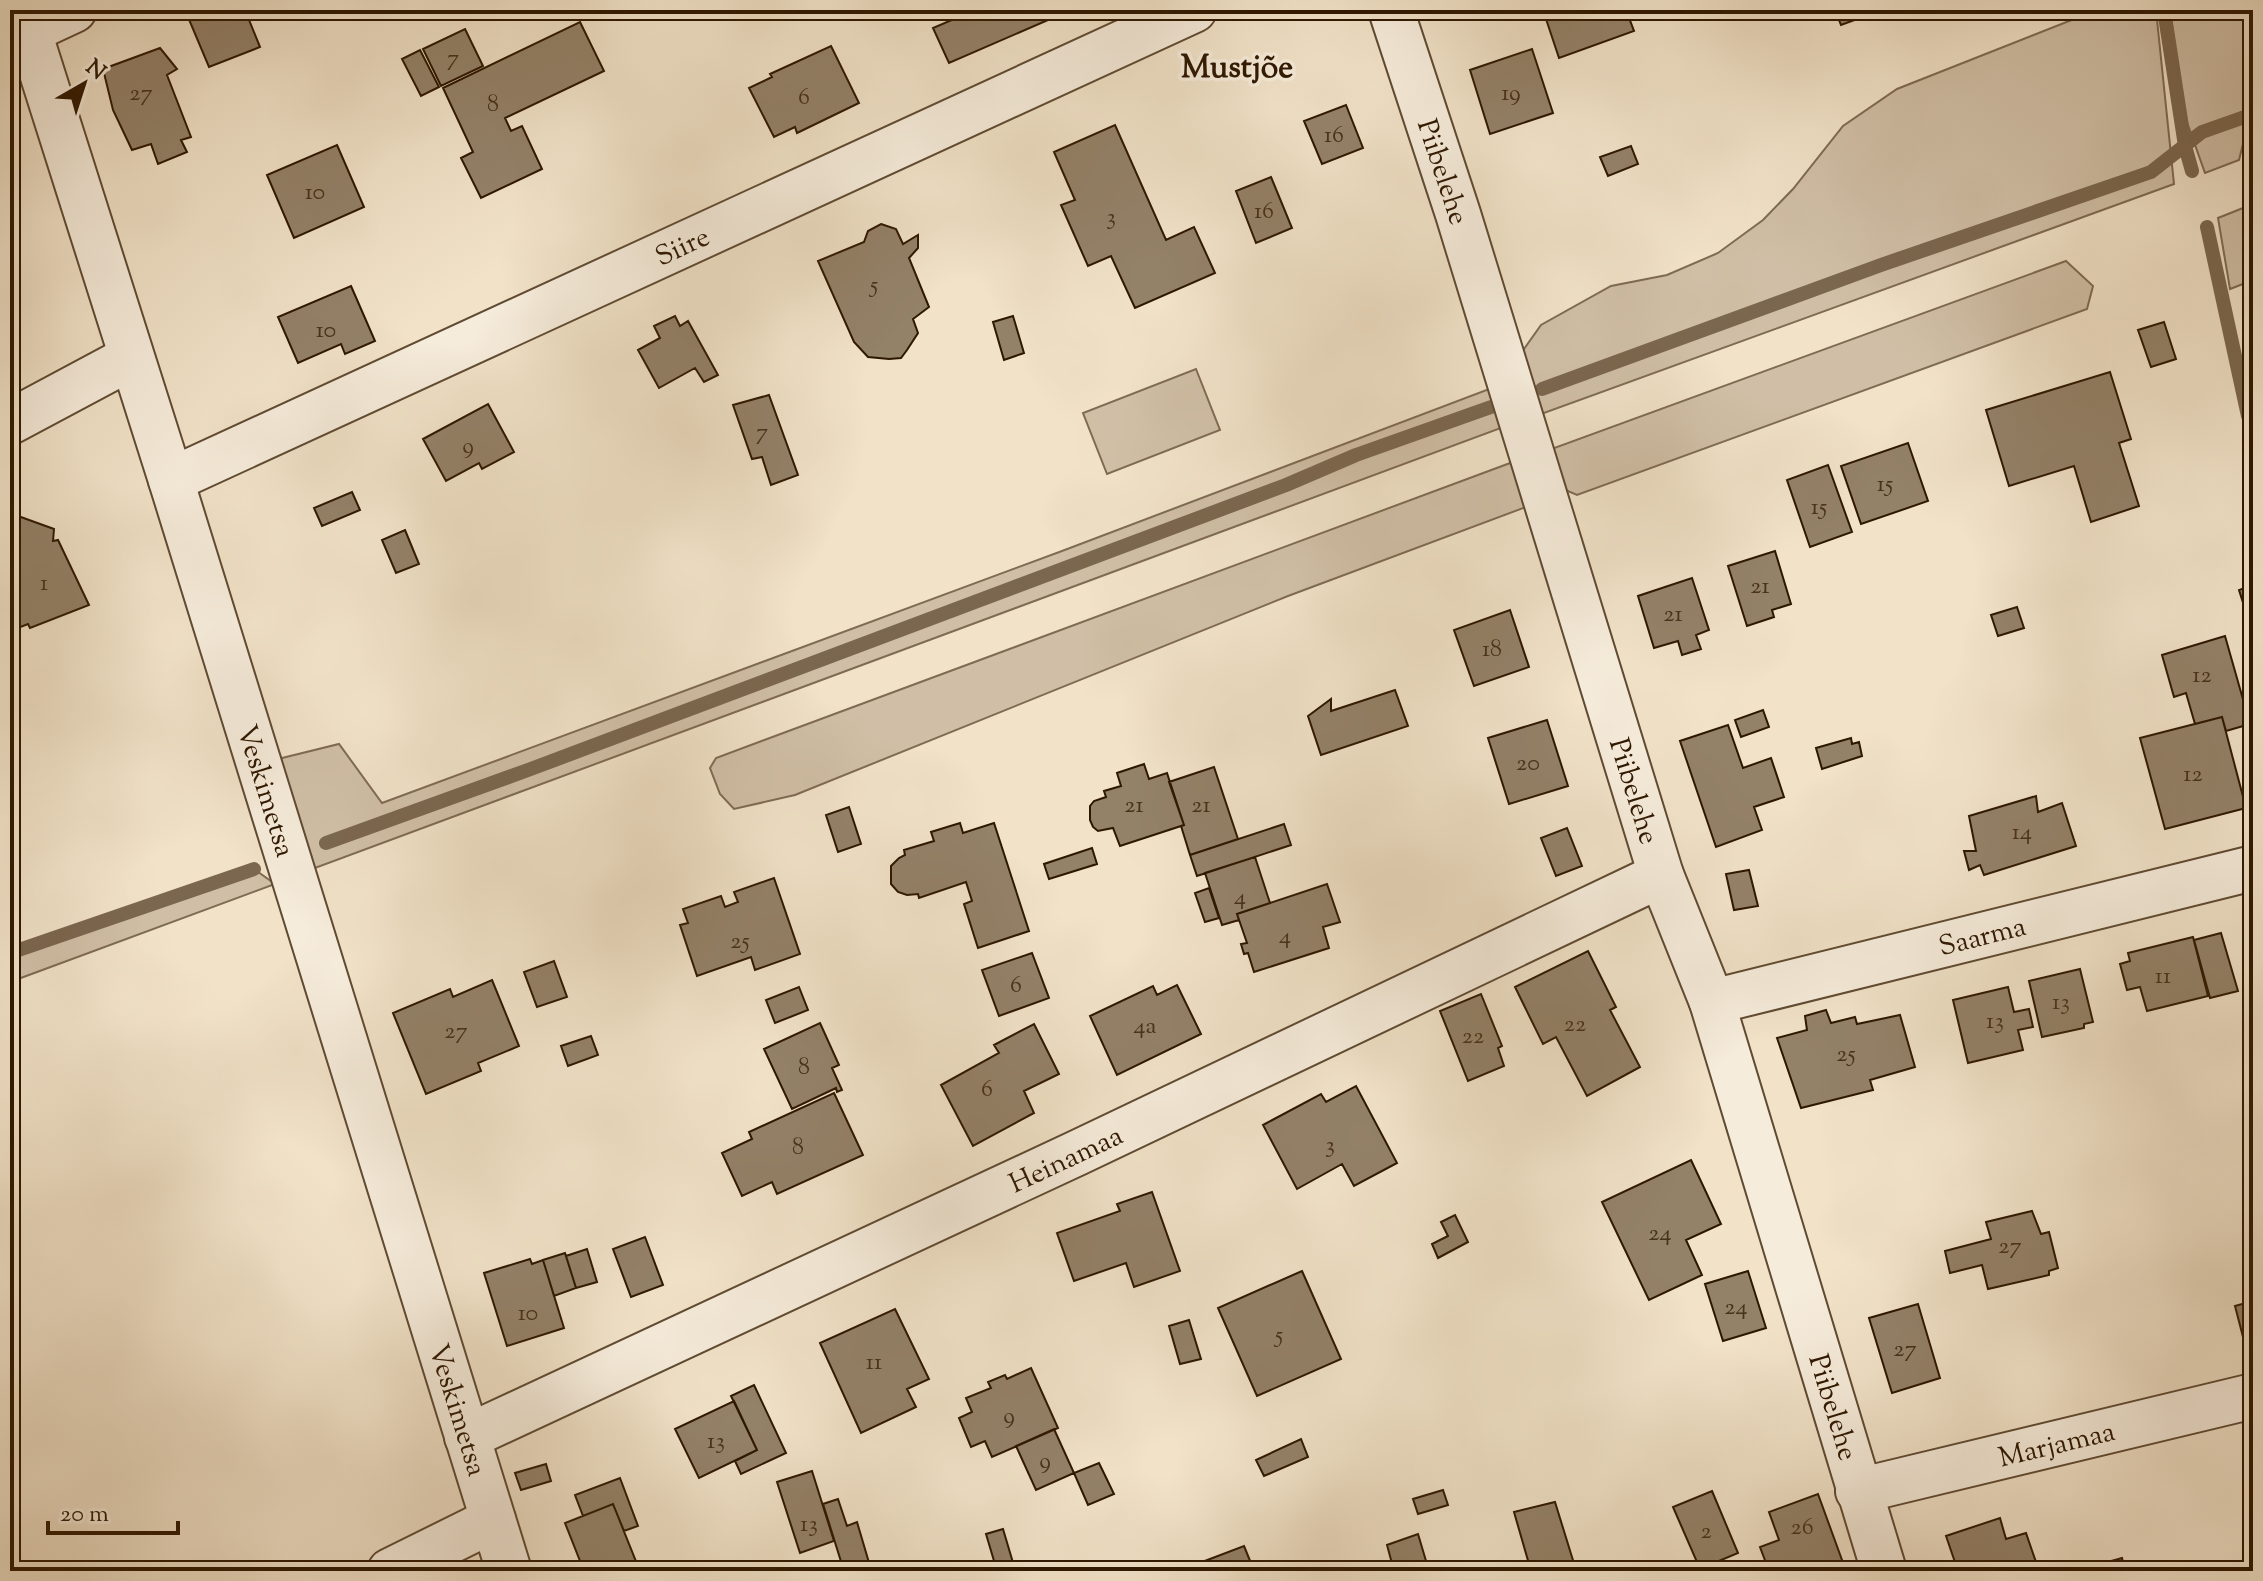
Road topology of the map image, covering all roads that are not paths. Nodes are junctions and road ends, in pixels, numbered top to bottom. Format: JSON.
{"nodes":[{"id":1,"x":74,"y":10,"type":"edge"},
{"id":2,"x":1194,"y":10,"type":"edge"},
{"id":3,"x":1391,"y":10,"type":"edge"},
{"id":4,"x":26,"y":20,"type":"edge"},
{"id":5,"x":130,"y":358,"type":"junction"},
{"id":6,"x":10,"y":422,"type":"edge"},
{"id":7,"x":171,"y":480,"type":"junction"},
{"id":8,"x":2253,"y":868,"type":"edge"},
{"id":9,"x":1661,"y":875,"type":"junction"},
{"id":10,"x":1712,"y":1002,"type":"junction"},
{"id":11,"x":2253,"y":1396,"type":"edge"},
{"id":12,"x":467,"y":1437,"type":"junction"},
{"id":13,"x":1858,"y":1491,"type":"junction"},
{"id":14,"x":493,"y":1520,"type":"junction"},
{"id":15,"x":390,"y":1571,"type":"edge"},
{"id":16,"x":509,"y":1571,"type":"edge"},
{"id":17,"x":1884,"y":1571,"type":"edge"}],
"edges":[{"from":1,"to":4,"type":"street"},
{"from":2,"to":7,"type":"street","name":"Siire"},
{"from":3,"to":9,"type":"street","name":"Piibelehe"},
{"from":4,"to":5,"type":"street","name":"Veskimetsa"},
{"from":5,"to":6,"type":"street"},
{"from":5,"to":7,"type":"street","name":"Veskimetsa"},
{"from":7,"to":12,"type":"street","name":"Veskimetsa"},
{"from":8,"to":10,"type":"street","name":"Saarma"},
{"from":9,"to":10,"type":"street","name":"Piibelehe"},
{"from":9,"to":12,"type":"street","name":"Heinamaa"},
{"from":10,"to":13,"type":"street","name":"Piibelehe"},
{"from":11,"to":13,"type":"street","name":"Marjamaa"},
{"from":12,"to":14,"type":"street","name":"Veskimetsa"},
{"from":13,"to":17,"type":"street","name":"Piibelehe"},
{"from":14,"to":15,"type":"street"},
{"from":14,"to":16,"type":"street","name":"Veskimetsa"}]}
